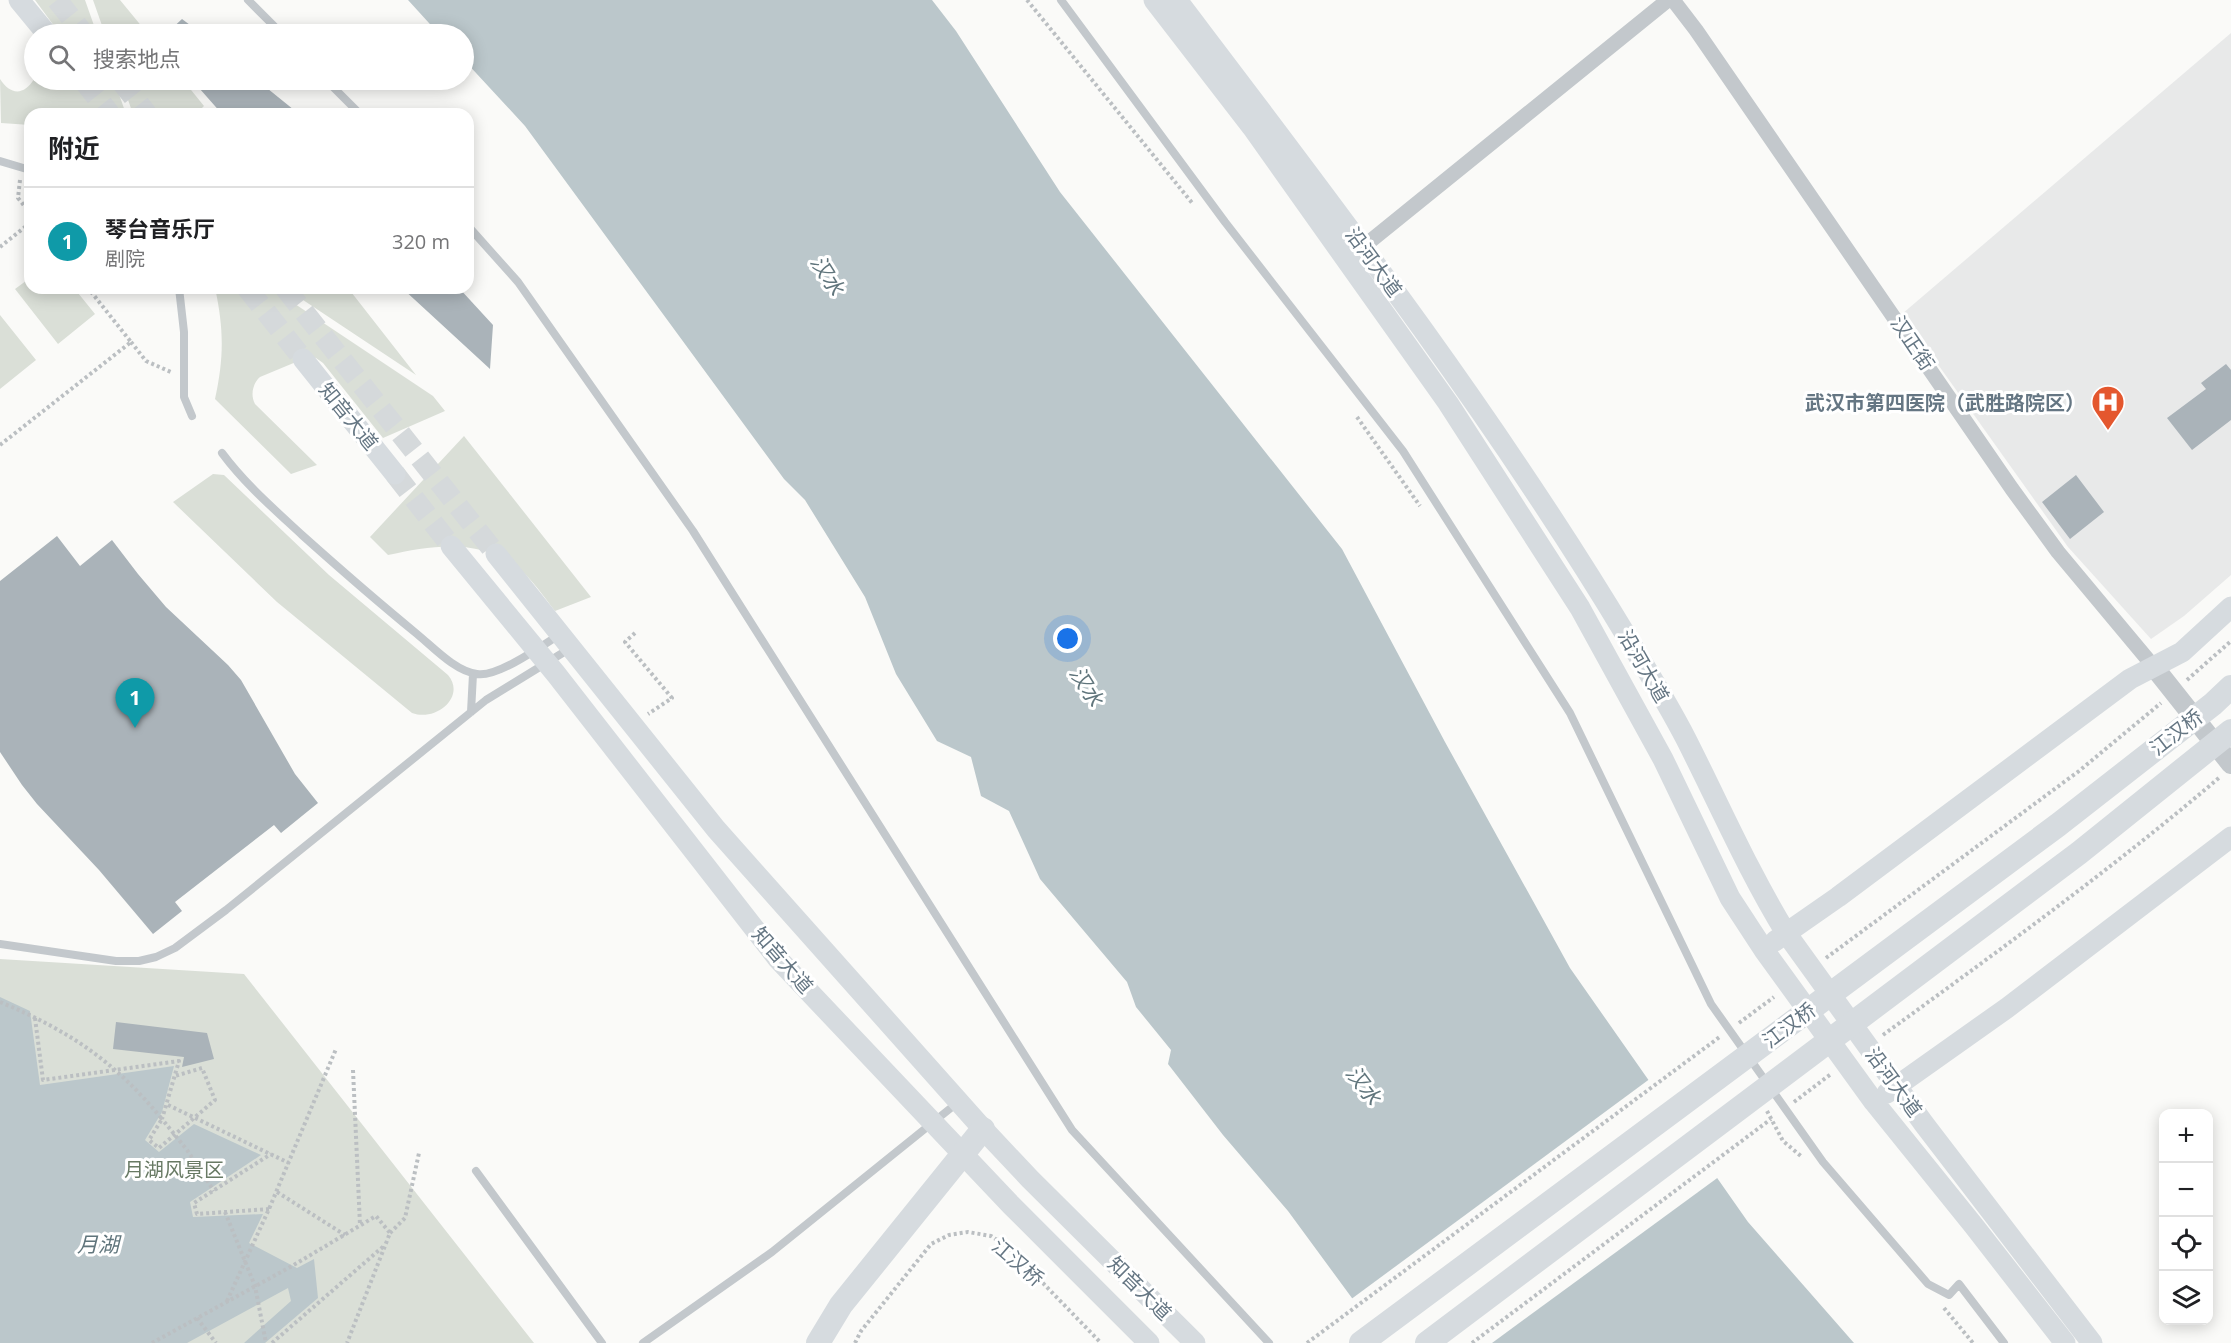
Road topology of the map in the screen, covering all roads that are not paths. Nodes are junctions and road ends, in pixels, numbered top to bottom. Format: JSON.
{"nodes":[{"id":1,"x":19,"y":0,"type":"edge"},
{"id":2,"x":248,"y":0,"type":"edge"},
{"id":3,"x":1061,"y":0,"type":"edge"},
{"id":4,"x":1154,"y":0,"type":"edge"},
{"id":5,"x":1177,"y":0,"type":"edge"},
{"id":6,"x":1668,"y":0,"type":"edge"},
{"id":7,"x":1673,"y":0,"type":"edge"},
{"id":8,"x":39,"y":24,"type":"edge"},
{"id":9,"x":272,"y":24,"type":"edge"},
{"id":10,"x":336,"y":90,"type":"edge"},
{"id":11,"x":354,"y":108,"type":"edge"},
{"id":12,"x":0,"y":161,"type":"edge"},
{"id":13,"x":24,"y":168,"type":"edge"},
{"id":14,"x":474,"y":233,"type":"edge"},
{"id":15,"x":1363,"y":247,"type":"junction"},
{"id":16,"x":180,"y":294,"type":"edge"},
{"id":17,"x":303,"y":359,"type":"tunnel mouth"},
{"id":18,"x":192,"y":416,"type":"dead end"},
{"id":19,"x":222,"y":453,"type":"dead end"},
{"id":20,"x":395,"y":474,"type":"tunnel mouth"},
{"id":21,"x":451,"y":546,"type":"tunnel mouth"},
{"id":22,"x":496,"y":554,"type":"tunnel mouth"},
{"id":23,"x":2231,"y":607,"type":"edge"},
{"id":24,"x":565,"y":642,"type":"junction"},
{"id":25,"x":542,"y":657,"type":"junction"},
{"id":26,"x":2154,"y":667,"type":"junction"},
{"id":27,"x":473,"y":674,"type":"junction"},
{"id":28,"x":2231,"y":687,"type":"edge"},
{"id":29,"x":471,"y":712,"type":"junction"},
{"id":30,"x":2231,"y":731,"type":"edge"},
{"id":31,"x":2231,"y":764,"type":"edge"},
{"id":32,"x":2231,"y":837,"type":"edge"},
{"id":33,"x":1786,"y":933,"type":"junction"},
{"id":34,"x":0,"y":944,"type":"edge"},
{"id":35,"x":1764,"y":950,"type":"junction"},
{"id":36,"x":1897,"y":1086,"type":"junction"},
{"id":37,"x":958,"y":1102,"type":"junction"},
{"id":38,"x":1874,"y":1102,"type":"junction"},
{"id":39,"x":933,"y":1122,"type":"junction"},
{"id":40,"x":983,"y":1129,"type":"junction"},
{"id":41,"x":963,"y":1154,"type":"junction"},
{"id":42,"x":476,"y":1171,"type":"dead end"},
{"id":43,"x":1142,"y":1339,"type":"edge"},
{"id":44,"x":602,"y":1343,"type":"edge"},
{"id":45,"x":643,"y":1343,"type":"edge"},
{"id":46,"x":818,"y":1343,"type":"edge"},
{"id":47,"x":1195,"y":1343,"type":"edge"},
{"id":48,"x":1269,"y":1343,"type":"edge"},
{"id":49,"x":1361,"y":1343,"type":"edge"},
{"id":50,"x":1427,"y":1343,"type":"edge"},
{"id":51,"x":2004,"y":1343,"type":"edge"},
{"id":52,"x":2065,"y":1343,"type":"edge"},
{"id":53,"x":2092,"y":1343,"type":"edge"}],
"edges":[{"from":1,"to":8,"type":"main road"},
{"from":2,"to":9,"type":"lane"},
{"from":3,"to":51,"type":"lane"},
{"from":4,"to":35,"type":"main road","name":"沿河大道"},
{"from":5,"to":15,"type":"main road","name":"沿河大道"},
{"from":6,"to":15,"type":"street"},
{"from":7,"to":26,"type":"street","name":"汉正街"},
{"from":10,"to":11,"type":"lane"},
{"from":12,"to":13,"type":"lane"},
{"from":14,"to":48,"type":"lane"},
{"from":15,"to":33,"type":"main road","name":"沿河大道"},
{"from":16,"to":18,"type":"lane"},
{"from":17,"to":20,"type":"main road","name":"知音大道"},
{"from":19,"to":27,"type":"lane"},
{"from":21,"to":25,"type":"main road","name":"知音大道"},
{"from":22,"to":24,"type":"main road","name":"知音大道"},
{"from":23,"to":26,"type":"main road"},
{"from":24,"to":25,"type":"lane"},
{"from":24,"to":25,"type":"lane"},
{"from":24,"to":37,"type":"main road","name":"知音大道"},
{"from":25,"to":27,"type":"lane"},
{"from":25,"to":29,"type":"lane"},
{"from":25,"to":39,"type":"main road","name":"知音大道"},
{"from":26,"to":31,"type":"street","name":"汉正街"},
{"from":26,"to":33,"type":"main road"},
{"from":27,"to":29,"type":"lane"},
{"from":28,"to":49,"type":"main road","name":"江汉桥"},
{"from":29,"to":34,"type":"lane"},
{"from":30,"to":50,"type":"main road","name":"江汉桥"},
{"from":32,"to":36,"type":"main road"},
{"from":33,"to":35,"type":"main road"},
{"from":33,"to":36,"type":"main road","name":"沿河大道"},
{"from":35,"to":38,"type":"main road","name":"沿河大道"},
{"from":36,"to":38,"type":"main road"},
{"from":36,"to":53,"type":"main road","name":"沿河大道"},
{"from":37,"to":39,"type":"lane"},
{"from":37,"to":40,"type":"main road","name":"知音大道"},
{"from":38,"to":52,"type":"main road","name":"沿河大道"},
{"from":39,"to":41,"type":"main road","name":"知音大道"},
{"from":39,"to":45,"type":"lane"},
{"from":40,"to":41,"type":"main road"},
{"from":40,"to":47,"type":"main road","name":"知音大道"},
{"from":41,"to":43,"type":"main road","name":"知音大道"},
{"from":41,"to":46,"type":"main road"},
{"from":42,"to":44,"type":"lane"}]}
